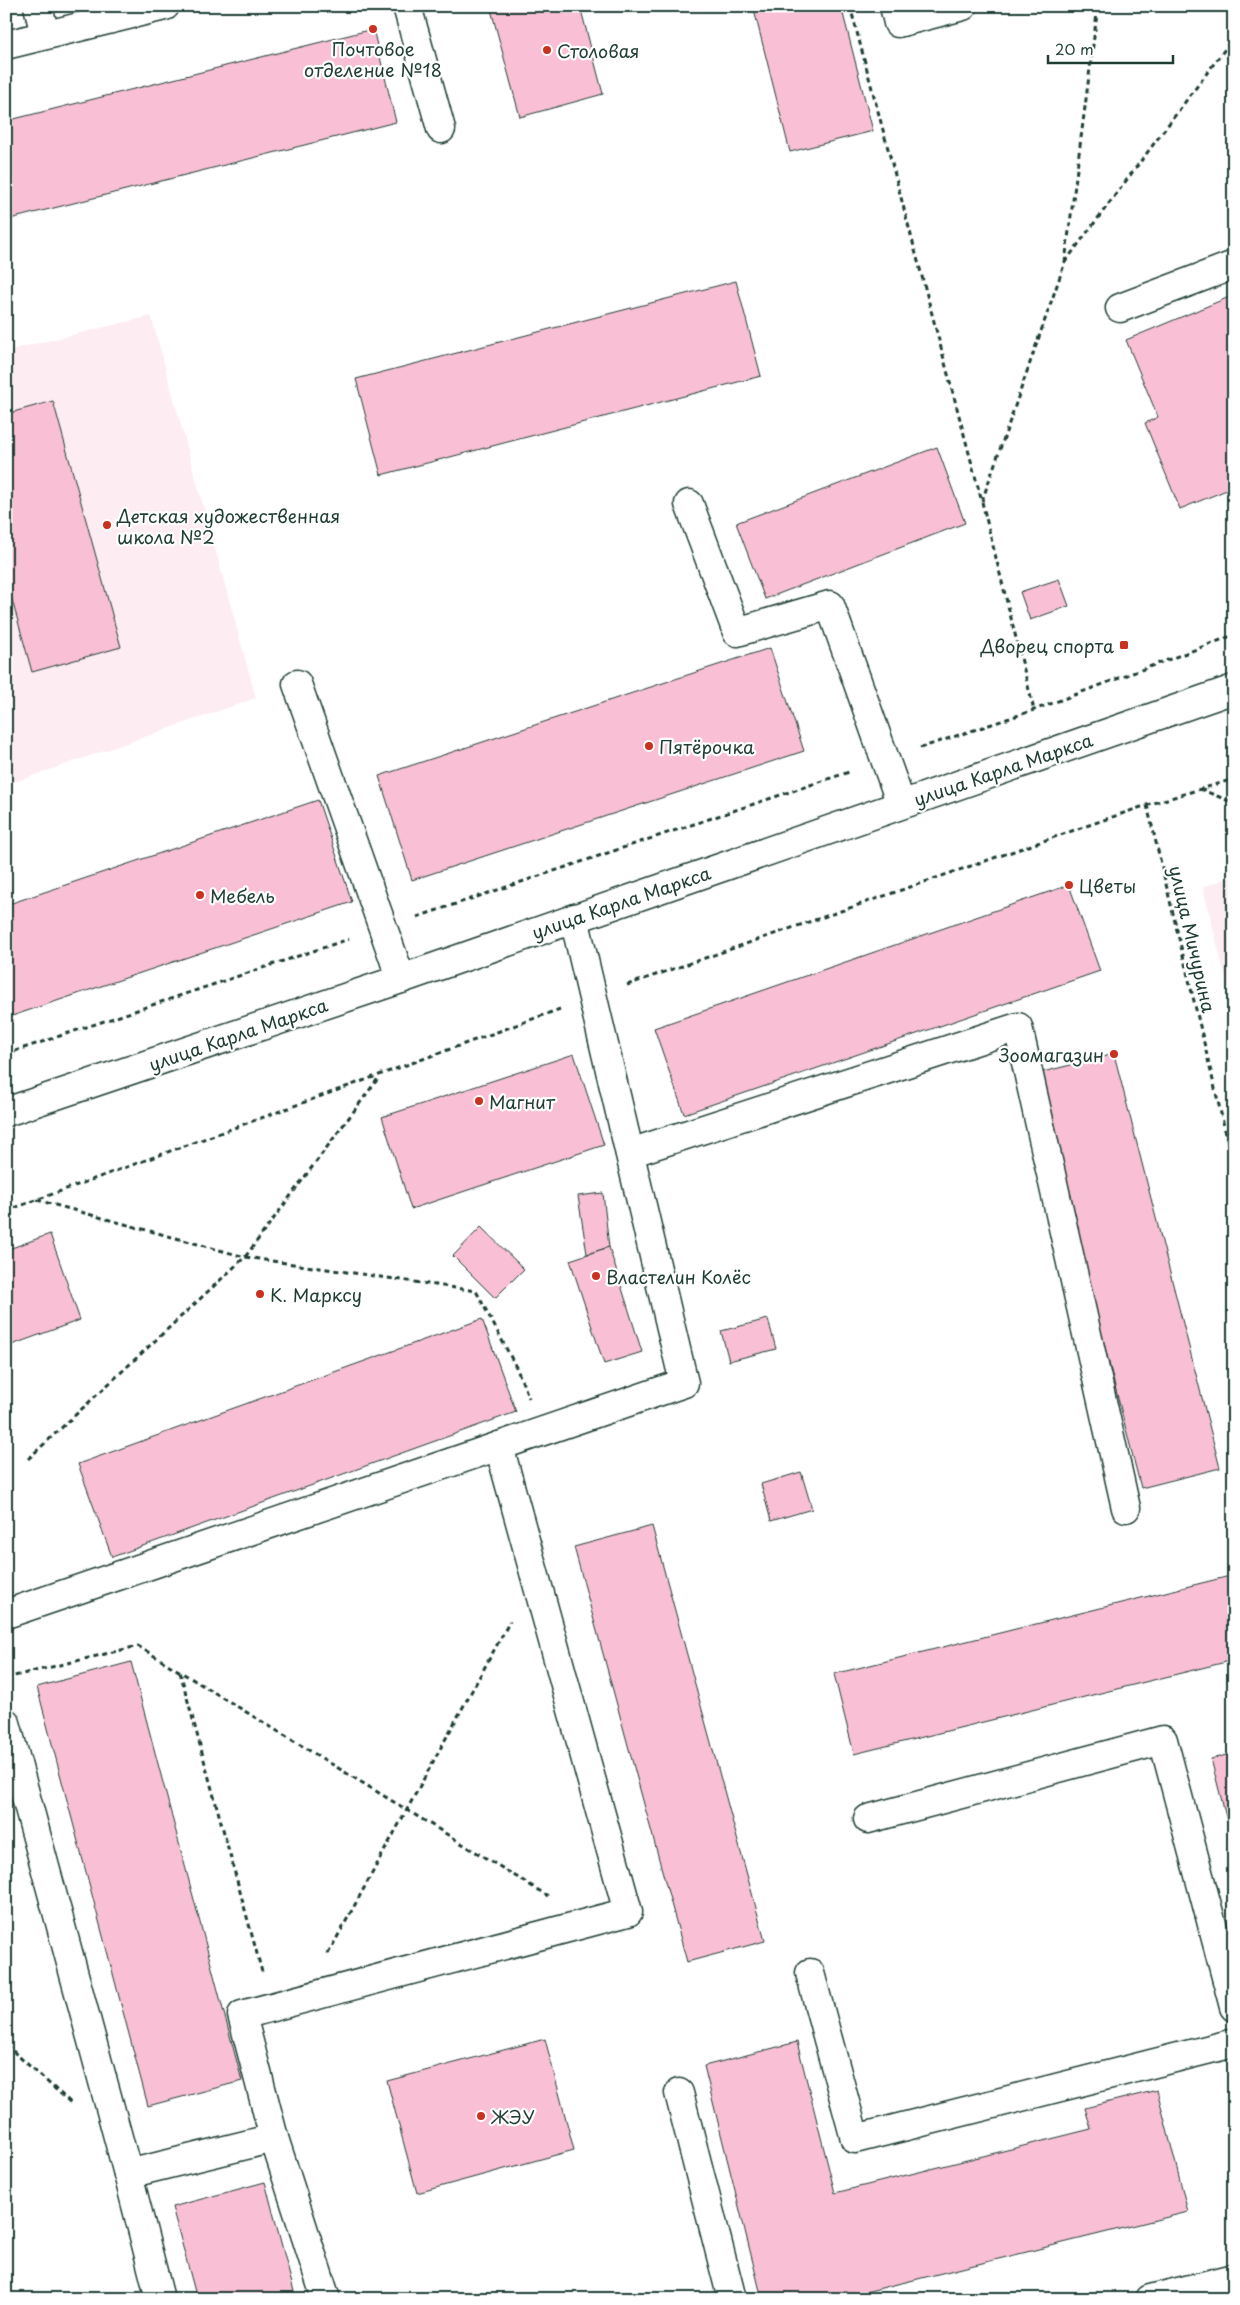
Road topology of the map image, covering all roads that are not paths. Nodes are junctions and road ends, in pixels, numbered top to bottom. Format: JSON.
{"nodes":[{"id":1,"x":38,"y":6,"type":"edge"},
{"id":2,"x":165,"y":6,"type":"edge"},
{"id":3,"x":407,"y":6,"type":"edge"},
{"id":4,"x":894,"y":6,"type":"edge"},
{"id":5,"x":963,"y":6,"type":"edge"},
{"id":6,"x":44,"y":35,"type":"junction"},
{"id":7,"x":6,"y":44,"type":"edge"},
{"id":8,"x":441,"y":129,"type":"dead end"},
{"id":9,"x":1234,"y":265,"type":"edge"},
{"id":10,"x":1120,"y":308,"type":"dead end"},
{"id":11,"x":689,"y":504,"type":"dead end"},
{"id":12,"x":297,"y":684,"type":"dead end"},
{"id":13,"x":1234,"y":688,"type":"edge"},
{"id":14,"x":901,"y":804,"type":"junction"},
{"id":15,"x":574,"y":918,"type":"junction"},
{"id":16,"x":401,"y":979,"type":"junction"},
{"id":17,"x":6,"y":1112,"type":"edge"},
{"id":18,"x":630,"y":1153,"type":"junction"},
{"id":19,"x":499,"y":1446,"type":"junction"},
{"id":20,"x":1126,"y":1508,"type":"dead end"},
{"id":21,"x":6,"y":1614,"type":"edge"},
{"id":22,"x":6,"y":1723,"type":"edge"},
{"id":23,"x":868,"y":1819,"type":"dead end"},
{"id":24,"x":810,"y":1973,"type":"dead end"},
{"id":25,"x":1234,"y":2007,"type":"edge"},
{"id":26,"x":1234,"y":2043,"type":"edge"},
{"id":27,"x":679,"y":2093,"type":"dead end"},
{"id":28,"x":274,"y":2138,"type":"junction"},
{"id":29,"x":128,"y":2174,"type":"junction"},
{"id":30,"x":1234,"y":2278,"type":"edge"},
{"id":31,"x":160,"y":2299,"type":"edge"},
{"id":32,"x":326,"y":2299,"type":"edge"},
{"id":33,"x":732,"y":2299,"type":"edge"},
{"id":34,"x":1150,"y":2299,"type":"edge"}],
"edges":[{"from":1,"to":6,"type":"street"},
{"from":2,"to":6,"type":"street"},
{"from":3,"to":8,"type":"street"},
{"from":4,"to":5,"type":"street"},
{"from":6,"to":7,"type":"street"},
{"from":9,"to":10,"type":"street"},
{"from":11,"to":14,"type":"street"},
{"from":12,"to":16,"type":"street"},
{"from":13,"to":14,"type":"street","name":"улица Карла Маркса"},
{"from":14,"to":15,"type":"street","name":"улица Карла Маркса"},
{"from":15,"to":16,"type":"street","name":"улица Карла Маркса"},
{"from":15,"to":18,"type":"street"},
{"from":16,"to":17,"type":"street","name":"улица Карла Маркса"},
{"from":18,"to":19,"type":"street"},
{"from":18,"to":20,"type":"street"},
{"from":19,"to":21,"type":"street"},
{"from":19,"to":28,"type":"street"},
{"from":22,"to":29,"type":"street"},
{"from":23,"to":25,"type":"street"},
{"from":24,"to":26,"type":"street"},
{"from":27,"to":33,"type":"street"},
{"from":28,"to":29,"type":"street"},
{"from":28,"to":32,"type":"street"},
{"from":29,"to":31,"type":"street"},
{"from":30,"to":34,"type":"street"}]}
